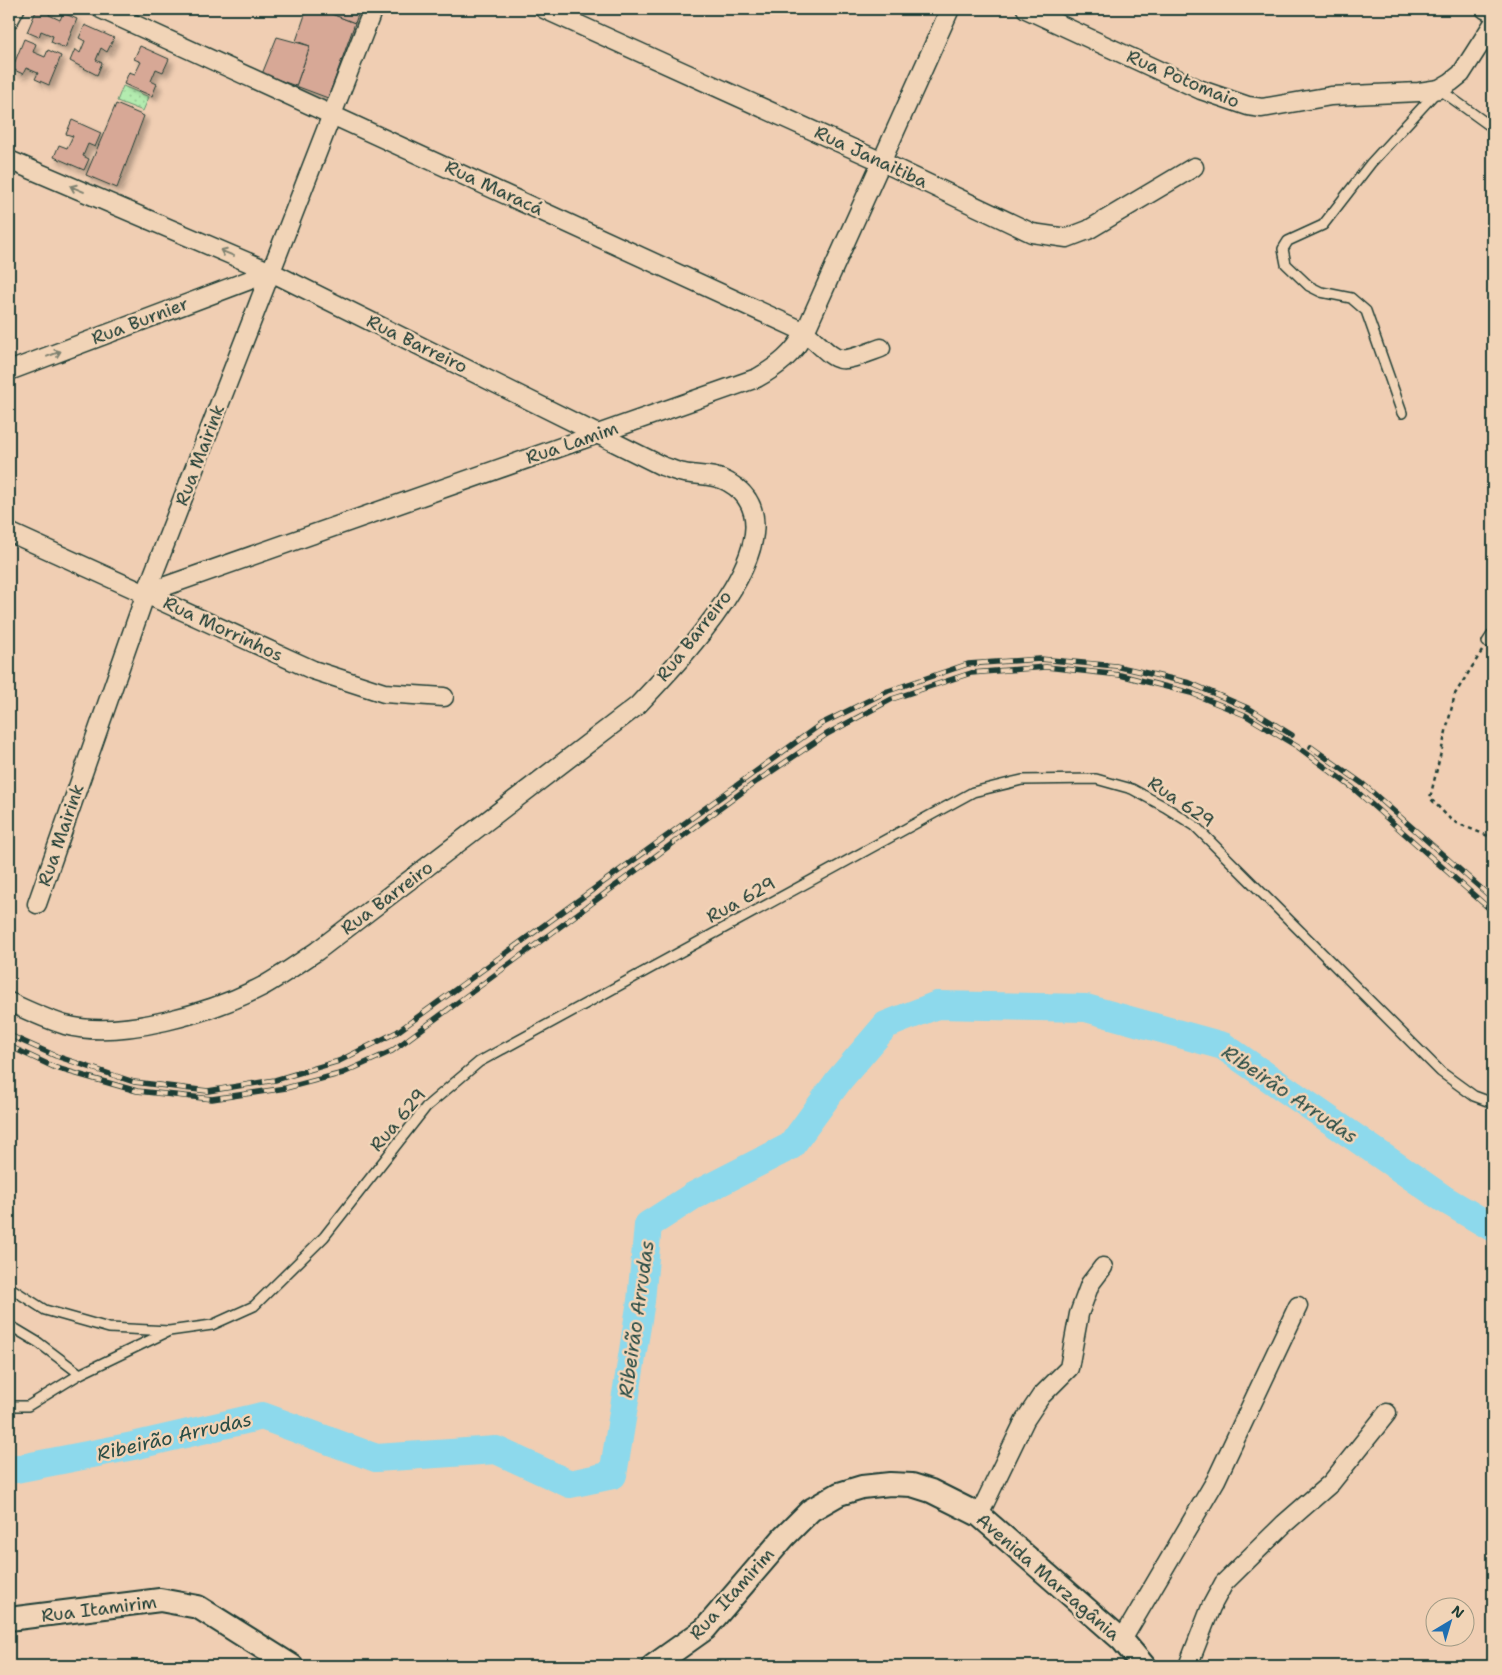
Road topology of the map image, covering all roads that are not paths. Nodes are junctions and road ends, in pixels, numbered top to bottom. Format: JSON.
{"nodes":[{"id":1,"x":14,"y":9,"type":"edge"},
{"id":2,"x":101,"y":9,"type":"edge"},
{"id":3,"x":373,"y":9,"type":"edge"},
{"id":4,"x":544,"y":9,"type":"edge"},
{"id":5,"x":950,"y":9,"type":"edge"},
{"id":6,"x":1026,"y":9,"type":"edge"},
{"id":7,"x":1485,"y":9,"type":"edge"},
{"id":8,"x":1493,"y":13,"type":"edge"},
{"id":9,"x":9,"y":20,"type":"edge"},
{"id":10,"x":1493,"y":24,"type":"edge"},
{"id":11,"x":1439,"y":89,"type":"junction"},
{"id":12,"x":332,"y":113,"type":"junction"},
{"id":13,"x":1493,"y":128,"type":"edge"},
{"id":14,"x":9,"y":160,"type":"edge"},
{"id":15,"x":880,"y":161,"type":"junction"},
{"id":16,"x":1194,"y":167,"type":"dead end"},
{"id":17,"x":272,"y":272,"type":"junction"},
{"id":18,"x":805,"y":332,"type":"junction"},
{"id":19,"x":881,"y":348,"type":"dead end"},
{"id":20,"x":9,"y":371,"type":"edge"},
{"id":21,"x":1402,"y":413,"type":"dead end"},
{"id":22,"x":598,"y":434,"type":"junction"},
{"id":23,"x":9,"y":532,"type":"edge"},
{"id":24,"x":146,"y":593,"type":"junction"},
{"id":25,"x":1493,"y":633,"type":"edge"},
{"id":26,"x":1487,"y":642,"type":"road end"},
{"id":27,"x":444,"y":697,"type":"dead end"},
{"id":28,"x":37,"y":904,"type":"dead end"},
{"id":29,"x":9,"y":1002,"type":"edge"},
{"id":30,"x":1493,"y":1103,"type":"edge"},
{"id":31,"x":1104,"y":1267,"type":"dead end"},
{"id":32,"x":9,"y":1287,"type":"edge"},
{"id":33,"x":1298,"y":1306,"type":"dead end"},
{"id":34,"x":9,"y":1324,"type":"edge"},
{"id":35,"x":169,"y":1331,"type":"junction"},
{"id":36,"x":80,"y":1374,"type":"junction"},
{"id":37,"x":9,"y":1406,"type":"edge"},
{"id":38,"x":1387,"y":1413,"type":"dead end"},
{"id":39,"x":979,"y":1514,"type":"junction"},
{"id":40,"x":784,"y":1537,"type":"joint"},
{"id":41,"x":9,"y":1620,"type":"edge"},
{"id":42,"x":1122,"y":1640,"type":"junction"},
{"id":43,"x":292,"y":1666,"type":"edge"},
{"id":44,"x":653,"y":1666,"type":"edge"},
{"id":45,"x":1144,"y":1666,"type":"edge"},
{"id":46,"x":1188,"y":1666,"type":"edge"}],
"edges":[{"from":1,"to":9,"type":"street"},
{"from":2,"to":12,"type":"street","name":"Rua Maracá"},
{"from":3,"to":12,"type":"street","name":"Rua Mairink"},
{"from":4,"to":15,"type":"street","name":"Rua Janaitiba"},
{"from":5,"to":15,"type":"street","name":"Rua Lamim"},
{"from":6,"to":11,"type":"street","name":"Rua Potomaio"},
{"from":7,"to":8,"type":"street"},
{"from":10,"to":11,"type":"street"},
{"from":11,"to":13,"type":"lane"},
{"from":11,"to":21,"type":"lane"},
{"from":12,"to":17,"type":"street","name":"Rua Mairink"},
{"from":12,"to":18,"type":"street","name":"Rua Maracá"},
{"from":17,"to":14,"type":"street","name":"Rua Barreiro","one_way":true},
{"from":15,"to":16,"type":"street","name":"Rua Janaitiba"},
{"from":15,"to":18,"type":"street","name":"Rua Lamim"},
{"from":20,"to":17,"type":"street","name":"Rua Burnier","one_way":true},
{"from":17,"to":22,"type":"street","name":"Rua Barreiro"},
{"from":17,"to":24,"type":"street","name":"Rua Mairink"},
{"from":18,"to":19,"type":"street","name":"Rua Maracá"},
{"from":18,"to":22,"type":"street","name":"Rua Lamim"},
{"from":22,"to":24,"type":"street","name":"Rua Lamim"},
{"from":22,"to":29,"type":"street","name":"Rua Barreiro"},
{"from":23,"to":24,"type":"street","name":"Rua Morrinhos"},
{"from":24,"to":27,"type":"street","name":"Rua Morrinhos"},
{"from":24,"to":28,"type":"street","name":"Rua Mairink"},
{"from":25,"to":26,"type":"lane"},
{"from":30,"to":35,"type":"lane","name":"Rua 629"},
{"from":31,"to":39,"type":"street"},
{"from":32,"to":35,"type":"lane","name":"Rua 629"},
{"from":33,"to":42,"type":"street"},
{"from":34,"to":36,"type":"lane"},
{"from":35,"to":36,"type":"lane"},
{"from":36,"to":37,"type":"lane"},
{"from":38,"to":46,"type":"street"},
{"from":39,"to":40,"type":"street","name":"Avenida Marzagânia"},
{"from":39,"to":42,"type":"street","name":"Avenida Marzagânia"},
{"from":40,"to":44,"type":"street","name":"Rua Itamirim"},
{"from":41,"to":43,"type":"street","name":"Rua Itamirim"},
{"from":42,"to":45,"type":"street","name":"Avenida Marzagânia"}]}
